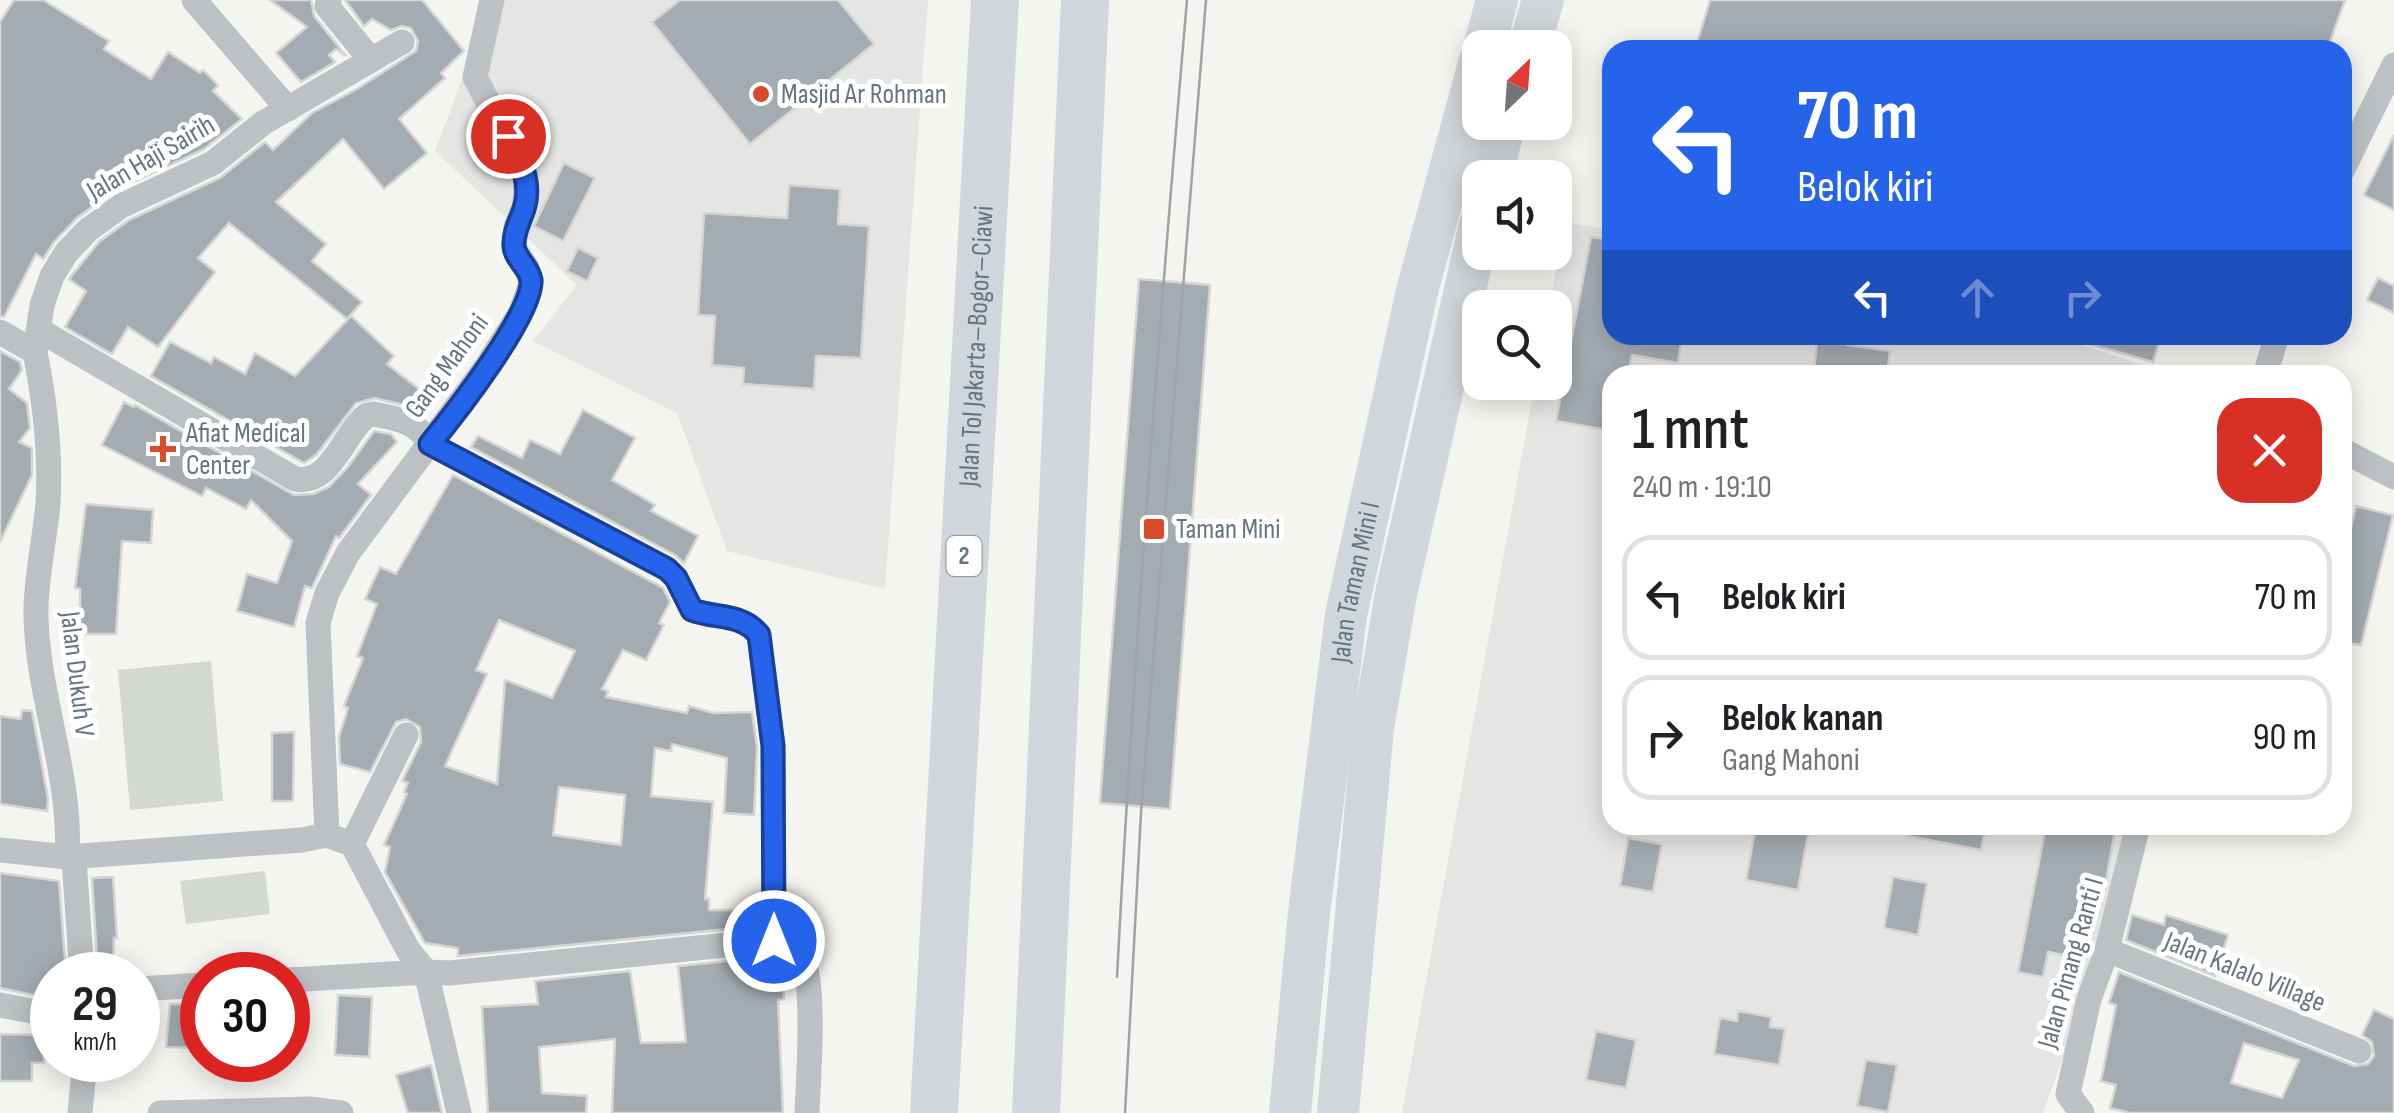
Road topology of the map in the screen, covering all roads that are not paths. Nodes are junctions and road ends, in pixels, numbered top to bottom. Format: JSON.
{"nodes":[{"id":1,"x":194,"y":0,"type":"edge"},
{"id":2,"x":328,"y":0,"type":"edge"},
{"id":3,"x":995,"y":0,"type":"edge"},
{"id":4,"x":1085,"y":0,"type":"edge"},
{"id":5,"x":1497,"y":0,"type":"edge"},
{"id":6,"x":1543,"y":0,"type":"edge"},
{"id":7,"x":485,"y":2,"type":"edge"},
{"id":8,"x":1489,"y":30,"type":"edge"},
{"id":9,"x":1534,"y":30,"type":"edge"},
{"id":10,"x":402,"y":42,"type":"dead end"},
{"id":11,"x":371,"y":60,"type":"junction"},
{"id":12,"x":2394,"y":65,"type":"edge"},
{"id":13,"x":288,"y":109,"type":"junction"},
{"id":14,"x":1462,"y":126,"type":"edge"},
{"id":15,"x":2352,"y":151,"type":"edge"},
{"id":16,"x":1470,"y":270,"type":"edge"},
{"id":17,"x":0,"y":332,"type":"edge"},
{"id":18,"x":36,"y":341,"type":"junction"},
{"id":19,"x":430,"y":444,"type":"junction"},
{"id":20,"x":2352,"y":455,"type":"edge"},
{"id":21,"x":2394,"y":476,"type":"edge"},
{"id":22,"x":406,"y":735,"type":"dead end"},
{"id":23,"x":327,"y":835,"type":"junction"},
{"id":24,"x":2136,"y":835,"type":"edge"},
{"id":25,"x":352,"y":844,"type":"junction"},
{"id":26,"x":0,"y":850,"type":"edge"},
{"id":27,"x":70,"y":858,"type":"junction"},
{"id":28,"x":774,"y":941,"type":"junction"},
{"id":29,"x":2108,"y":950,"type":"junction"},
{"id":30,"x":80,"y":952,"type":"edge"},
{"id":31,"x":426,"y":972,"type":"junction"},
{"id":32,"x":310,"y":979,"type":"edge"},
{"id":33,"x":0,"y":1005,"type":"edge"},
{"id":34,"x":30,"y":1011,"type":"edge"},
{"id":35,"x":2360,"y":1051,"type":"dead end"},
{"id":36,"x":83,"y":1082,"type":"edge"},
{"id":37,"x":308,"y":1111,"type":"edge"},
{"id":38,"x":80,"y":1113,"type":"edge"},
{"id":39,"x":160,"y":1113,"type":"edge"},
{"id":40,"x":341,"y":1113,"type":"edge"},
{"id":41,"x":459,"y":1113,"type":"edge"},
{"id":42,"x":806,"y":1113,"type":"edge"},
{"id":43,"x":934,"y":1113,"type":"edge"},
{"id":44,"x":1036,"y":1113,"type":"edge"},
{"id":45,"x":1290,"y":1113,"type":"edge"},
{"id":46,"x":1338,"y":1113,"type":"edge"},
{"id":47,"x":2082,"y":1113,"type":"edge"}],
"edges":[{"from":1,"to":13,"type":"street"},
{"from":2,"to":11,"type":"street"},
{"from":3,"to":43,"type":"highway","name":"Jalan Tol Jakarta–Bogor–Ciawi","number":"2"},
{"from":4,"to":44,"type":"highway"},
{"from":5,"to":8,"type":"main road"},
{"from":6,"to":9,"type":"main road"},
{"from":7,"to":19,"type":"street","name":"Gang Mahoni"},
{"from":10,"to":11,"type":"street","name":"Jalan Haji Sairih"},
{"from":11,"to":13,"type":"street","name":"Jalan Haji Sairih"},
{"from":12,"to":15,"type":"street"},
{"from":13,"to":18,"type":"street","name":"Jalan Haji Sairih"},
{"from":14,"to":45,"type":"main road","name":"Jalan Taman Mini I"},
{"from":16,"to":46,"type":"main road","name":"Jalan Taman Mini I"},
{"from":17,"to":18,"type":"street"},
{"from":18,"to":19,"type":"street","name":"Gang Mahoni"},
{"from":18,"to":27,"type":"street","name":"Jalan Dukuh V"},
{"from":19,"to":23,"type":"street"},
{"from":19,"to":28,"type":"street"},
{"from":20,"to":21,"type":"street"},
{"from":22,"to":25,"type":"street"},
{"from":23,"to":25,"type":"street"},
{"from":23,"to":27,"type":"street"},
{"from":24,"to":29,"type":"street","name":"Jalan Pinang Ranti I"},
{"from":25,"to":31,"type":"street"},
{"from":26,"to":27,"type":"street"},
{"from":27,"to":30,"type":"street","name":"Jalan Dukuh V"},
{"from":28,"to":31,"type":"street"},
{"from":28,"to":42,"type":"street"},
{"from":29,"to":35,"type":"street","name":"Jalan Kalalo Village"},
{"from":29,"to":47,"type":"street","name":"Jalan Pinang Ranti I"},
{"from":31,"to":32,"type":"street"},
{"from":31,"to":41,"type":"street"},
{"from":33,"to":34,"type":"street"},
{"from":36,"to":38,"type":"street"},
{"from":37,"to":39,"type":"street"},
{"from":37,"to":40,"type":"street"}]}
